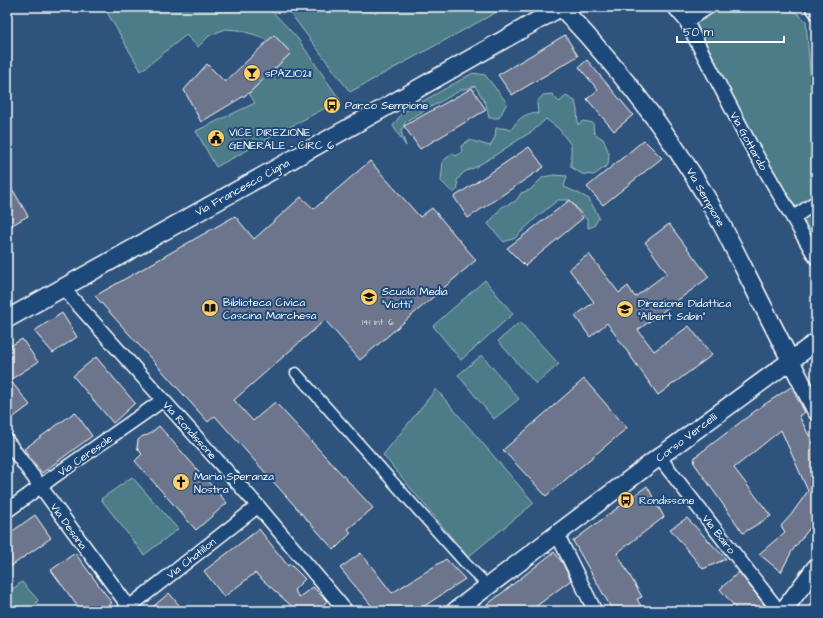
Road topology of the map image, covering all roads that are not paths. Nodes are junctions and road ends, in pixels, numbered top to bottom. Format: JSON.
{"nodes":[{"id":1,"x":561,"y":7,"type":"edge"},
{"id":2,"x":674,"y":7,"type":"edge"},
{"id":3,"x":709,"y":7,"type":"edge"},
{"id":4,"x":812,"y":7,"type":"edge"},
{"id":5,"x":816,"y":12,"type":"edge"},
{"id":6,"x":686,"y":21,"type":"junction"},
{"id":7,"x":816,"y":202,"type":"edge"},
{"id":8,"x":793,"y":218,"type":"junction"},
{"id":9,"x":816,"y":258,"type":"edge"},
{"id":10,"x":62,"y":288,"type":"junction"},
{"id":11,"x":7,"y":319,"type":"edge"},
{"id":12,"x":816,"y":342,"type":"edge"},
{"id":13,"x":791,"y":361,"type":"junction"},
{"id":14,"x":296,"y":373,"type":"dead end"},
{"id":15,"x":163,"y":400,"type":"junction"},
{"id":16,"x":816,"y":411,"type":"edge"},
{"id":17,"x":7,"y":441,"type":"edge"},
{"id":18,"x":660,"y":457,"type":"junction"},
{"id":19,"x":40,"y":487,"type":"junction"},
{"id":20,"x":258,"y":506,"type":"junction"},
{"id":21,"x":7,"y":511,"type":"edge"},
{"id":22,"x":558,"y":534,"type":"junction"},
{"id":23,"x":816,"y":567,"type":"edge"},
{"id":24,"x":488,"y":586,"type":"junction"},
{"id":25,"x":128,"y":610,"type":"edge"},
{"id":26,"x":346,"y":611,"type":"edge"},
{"id":27,"x":455,"y":611,"type":"edge"},
{"id":28,"x":595,"y":611,"type":"edge"},
{"id":29,"x":779,"y":611,"type":"edge"},
{"id":30,"x":783,"y":611,"type":"edge"}],
"edges":[{"from":1,"to":10,"type":"street","name":"Via Francesco Cigna"},
{"from":1,"to":13,"type":"street","name":"Via Sempione"},
{"from":2,"to":6,"type":"street","name":"Via Gottardo"},
{"from":3,"to":6,"type":"street"},
{"from":4,"to":5,"type":"street"},
{"from":6,"to":8,"type":"street","name":"Via Gottardo"},
{"from":7,"to":8,"type":"street"},
{"from":8,"to":9,"type":"street","name":"Via Gottardo"},
{"from":10,"to":11,"type":"street","name":"Via Francesco Cigna"},
{"from":10,"to":15,"type":"street","name":"Via Rondissone"},
{"from":12,"to":13,"type":"street","name":"Corso Vercelli"},
{"from":13,"to":16,"type":"street","name":"Via Sempione"},
{"from":13,"to":18,"type":"street","name":"Corso Vercelli"},
{"from":14,"to":24,"type":"street"},
{"from":15,"to":19,"type":"street","name":"Via Ceresole"},
{"from":15,"to":20,"type":"street","name":"Via Rondissone"},
{"from":17,"to":19,"type":"street","name":"Via Desana"},
{"from":18,"to":22,"type":"street","name":"Corso Vercelli"},
{"from":18,"to":29,"type":"street","name":"Via Bairo"},
{"from":19,"to":21,"type":"street","name":"Via Ceresole"},
{"from":19,"to":25,"type":"street","name":"Via Desana"},
{"from":20,"to":25,"type":"street","name":"Via Chatillon"},
{"from":20,"to":26,"type":"street","name":"Via Rondissone"},
{"from":22,"to":24,"type":"street","name":"Corso Vercelli"},
{"from":22,"to":28,"type":"street"},
{"from":23,"to":30,"type":"street"},
{"from":24,"to":27,"type":"street","name":"Corso Vercelli"}]}
